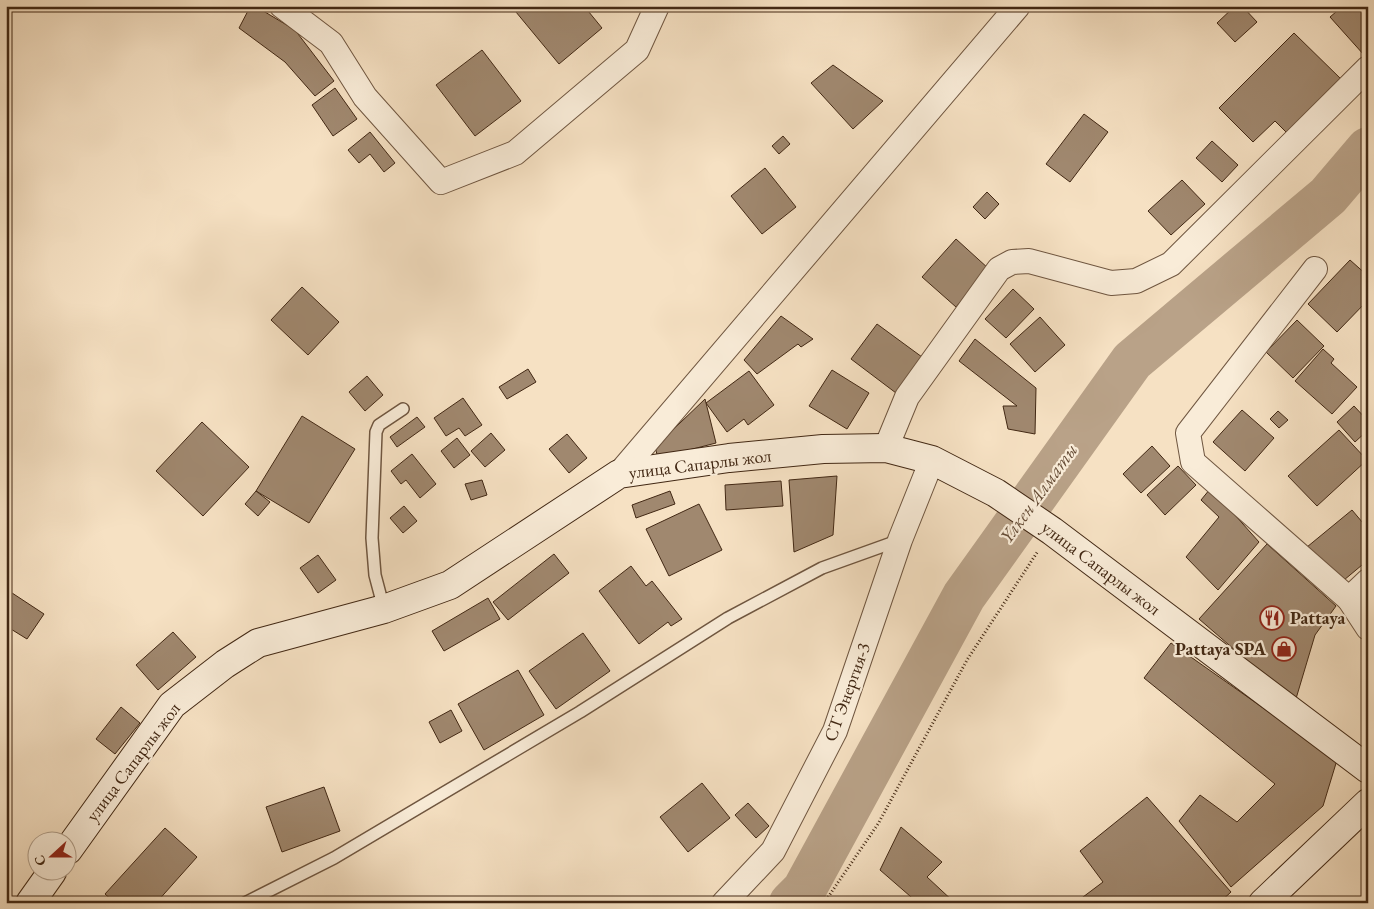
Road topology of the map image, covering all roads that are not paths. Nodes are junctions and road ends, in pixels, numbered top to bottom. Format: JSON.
{"nodes":[{"id":1,"x":282,"y":6,"type":"edge"},
{"id":2,"x":656,"y":6,"type":"edge"},
{"id":3,"x":1018,"y":6,"type":"edge"},
{"id":4,"x":1368,"y":68,"type":"edge"},
{"id":5,"x":1316,"y":269,"type":"dead end"},
{"id":6,"x":403,"y":409,"type":"dead end"},
{"id":7,"x":886,"y":448,"type":"junction"},
{"id":8,"x":932,"y":460,"type":"junction"},
{"id":9,"x":619,"y":474,"type":"junction"},
{"id":10,"x":900,"y":540,"type":"junction"},
{"id":11,"x":1368,"y":581,"type":"edge"},
{"id":12,"x":1348,"y":599,"type":"junction"},
{"id":13,"x":384,"y":609,"type":"junction"},
{"id":14,"x":1368,"y":628,"type":"edge"},
{"id":15,"x":1368,"y":769,"type":"edge"},
{"id":16,"x":1368,"y":803,"type":"edge"},
{"id":17,"x":78,"y":836,"type":"edge"},
{"id":18,"x":45,"y":882,"type":"edge"},
{"id":19,"x":30,"y":903,"type":"edge"},
{"id":20,"x":245,"y":903,"type":"edge"},
{"id":21,"x":724,"y":903,"type":"edge"},
{"id":22,"x":1263,"y":903,"type":"edge"}],
"edges":[{"from":1,"to":2,"type":"street"},
{"from":3,"to":9,"type":"street"},
{"from":4,"to":7,"type":"street"},
{"from":5,"to":12,"type":"street"},
{"from":6,"to":13,"type":"lane"},
{"from":7,"to":8,"type":"street","name":"улица Сапарлы жол"},
{"from":7,"to":9,"type":"street","name":"улица Сапарлы жол"},
{"from":8,"to":10,"type":"street","name":"СТ Энергия-3"},
{"from":8,"to":15,"type":"street","name":"улица Сапарлы жол"},
{"from":9,"to":13,"type":"street","name":"улица Сапарлы жол"},
{"from":10,"to":20,"type":"lane"},
{"from":10,"to":21,"type":"street","name":"СТ Энергия-3"},
{"from":11,"to":12,"type":"street"},
{"from":12,"to":14,"type":"street"},
{"from":13,"to":17,"type":"street","name":"улица Сапарлы жол"},
{"from":16,"to":22,"type":"street"},
{"from":18,"to":19,"type":"street"}]}
